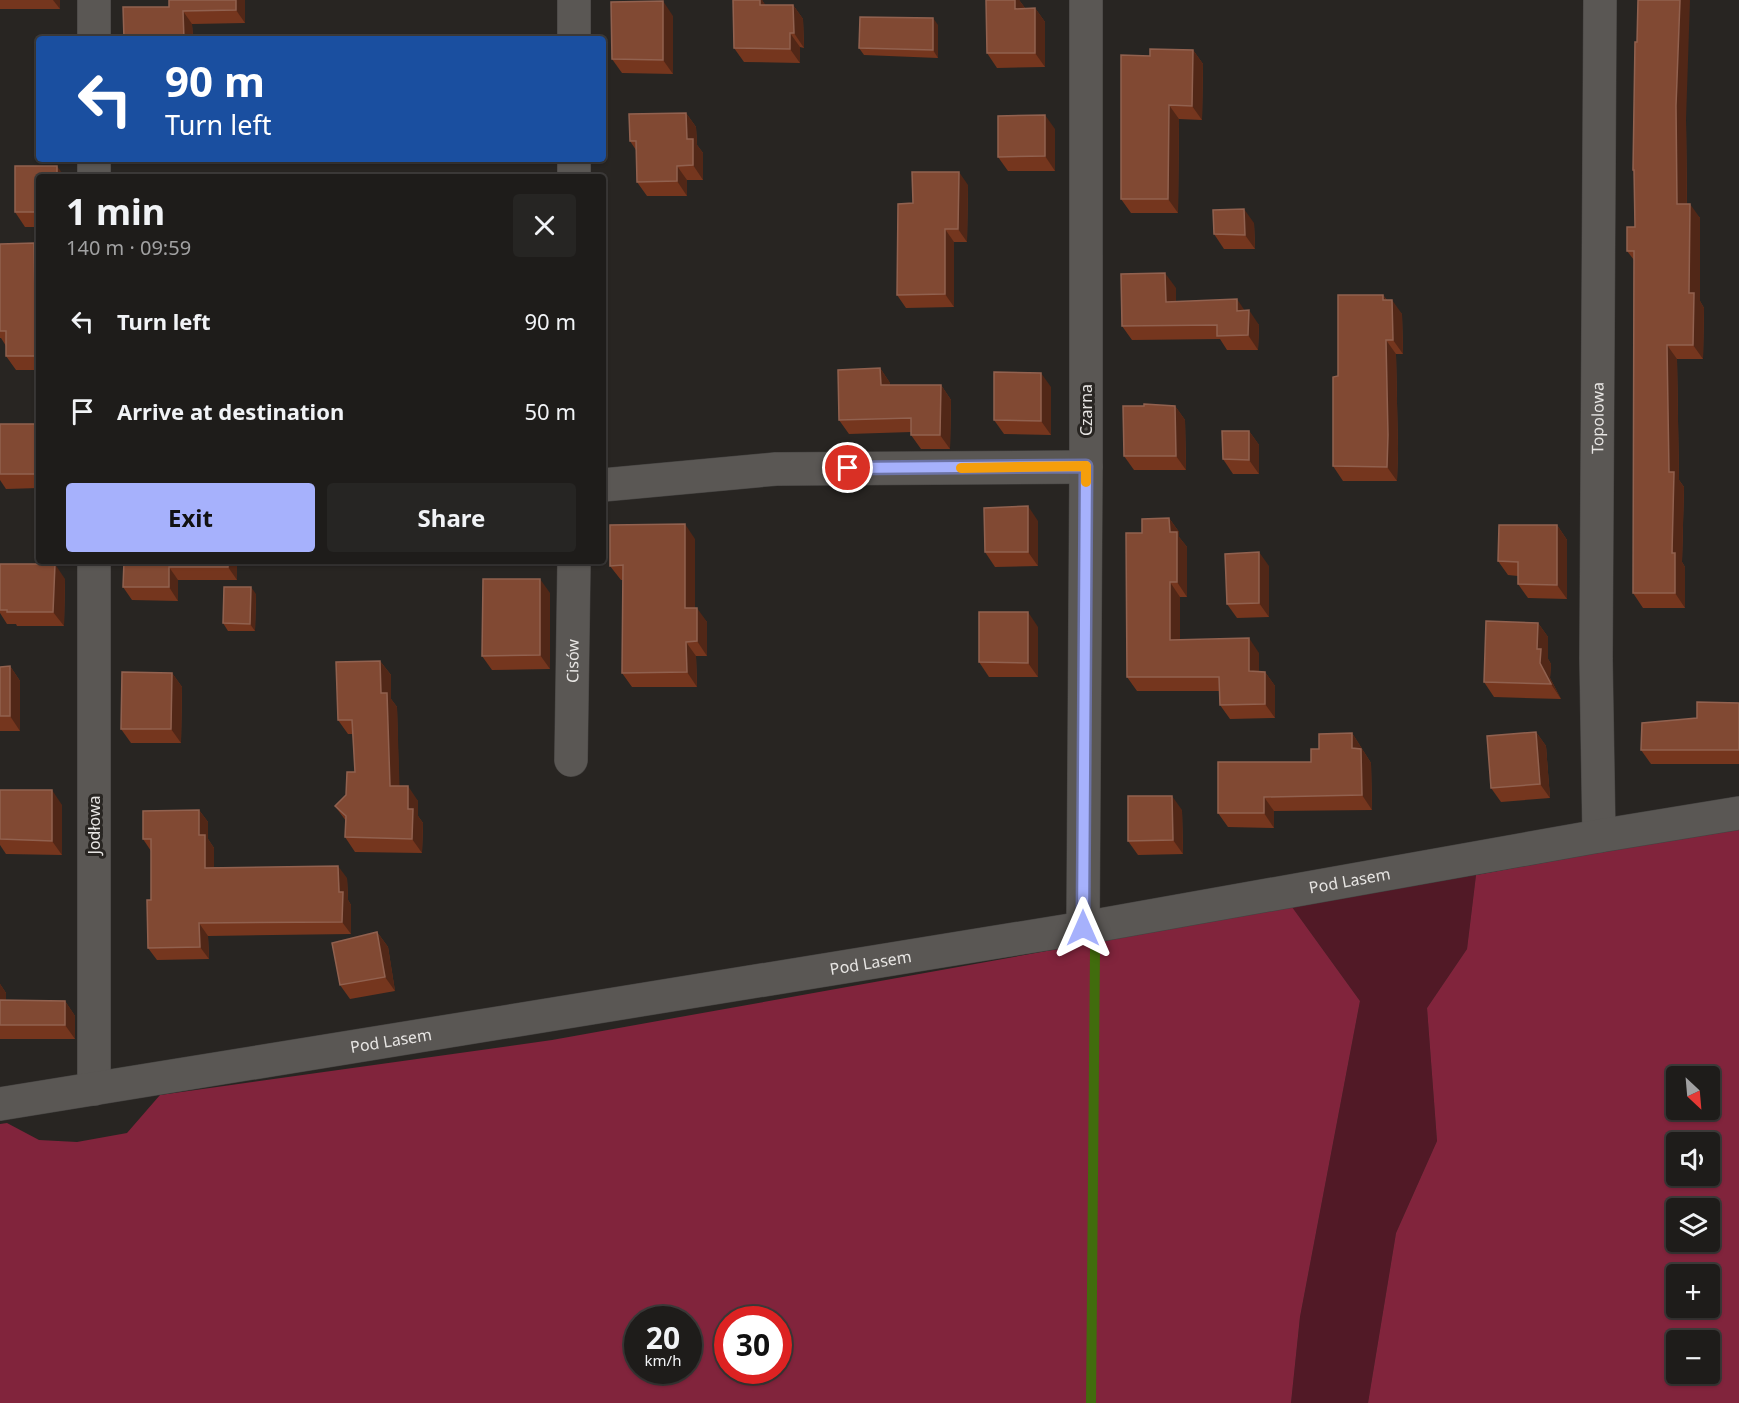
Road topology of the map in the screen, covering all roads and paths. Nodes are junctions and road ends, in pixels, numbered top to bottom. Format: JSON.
{"nodes":[{"id":1,"x":94,"y":0,"type":"edge"},
{"id":2,"x":574,"y":0,"type":"edge"},
{"id":3,"x":1086,"y":0,"type":"edge"},
{"id":4,"x":1600,"y":0,"type":"edge"},
{"id":5,"x":94,"y":36,"type":"edge"},
{"id":6,"x":574,"y":36,"type":"edge"},
{"id":7,"x":1086,"y":466,"type":"junction"},
{"id":8,"x":606,"y":485,"type":"edge"},
{"id":9,"x":94,"y":564,"type":"edge"},
{"id":10,"x":574,"y":564,"type":"edge"},
{"id":11,"x":571,"y":760,"type":"dead end"},
{"id":12,"x":1739,"y":813,"type":"edge"},
{"id":13,"x":1599,"y":836,"type":"junction"},
{"id":14,"x":1083,"y":928,"type":"junction"},
{"id":15,"x":94,"y":1089,"type":"junction"},
{"id":16,"x":0,"y":1104,"type":"edge"}],
"edges":[{"from":1,"to":5,"type":"street"},
{"from":2,"to":6,"type":"street"},
{"from":3,"to":7,"type":"street","name":"Czarna"},
{"from":4,"to":13,"type":"street","name":"Topolowa"},
{"from":7,"to":8,"type":"street"},
{"from":7,"to":14,"type":"street","name":"Czarna"},
{"from":9,"to":15,"type":"street","name":"Jodłowa"},
{"from":10,"to":11,"type":"street","name":"Cisów"},
{"from":12,"to":13,"type":"street","name":"Pod Lasem"},
{"from":13,"to":14,"type":"street","name":"Pod Lasem"},
{"from":14,"to":15,"type":"street","name":"Pod Lasem"},
{"from":15,"to":16,"type":"street","name":"Pod Lasem"}]}
